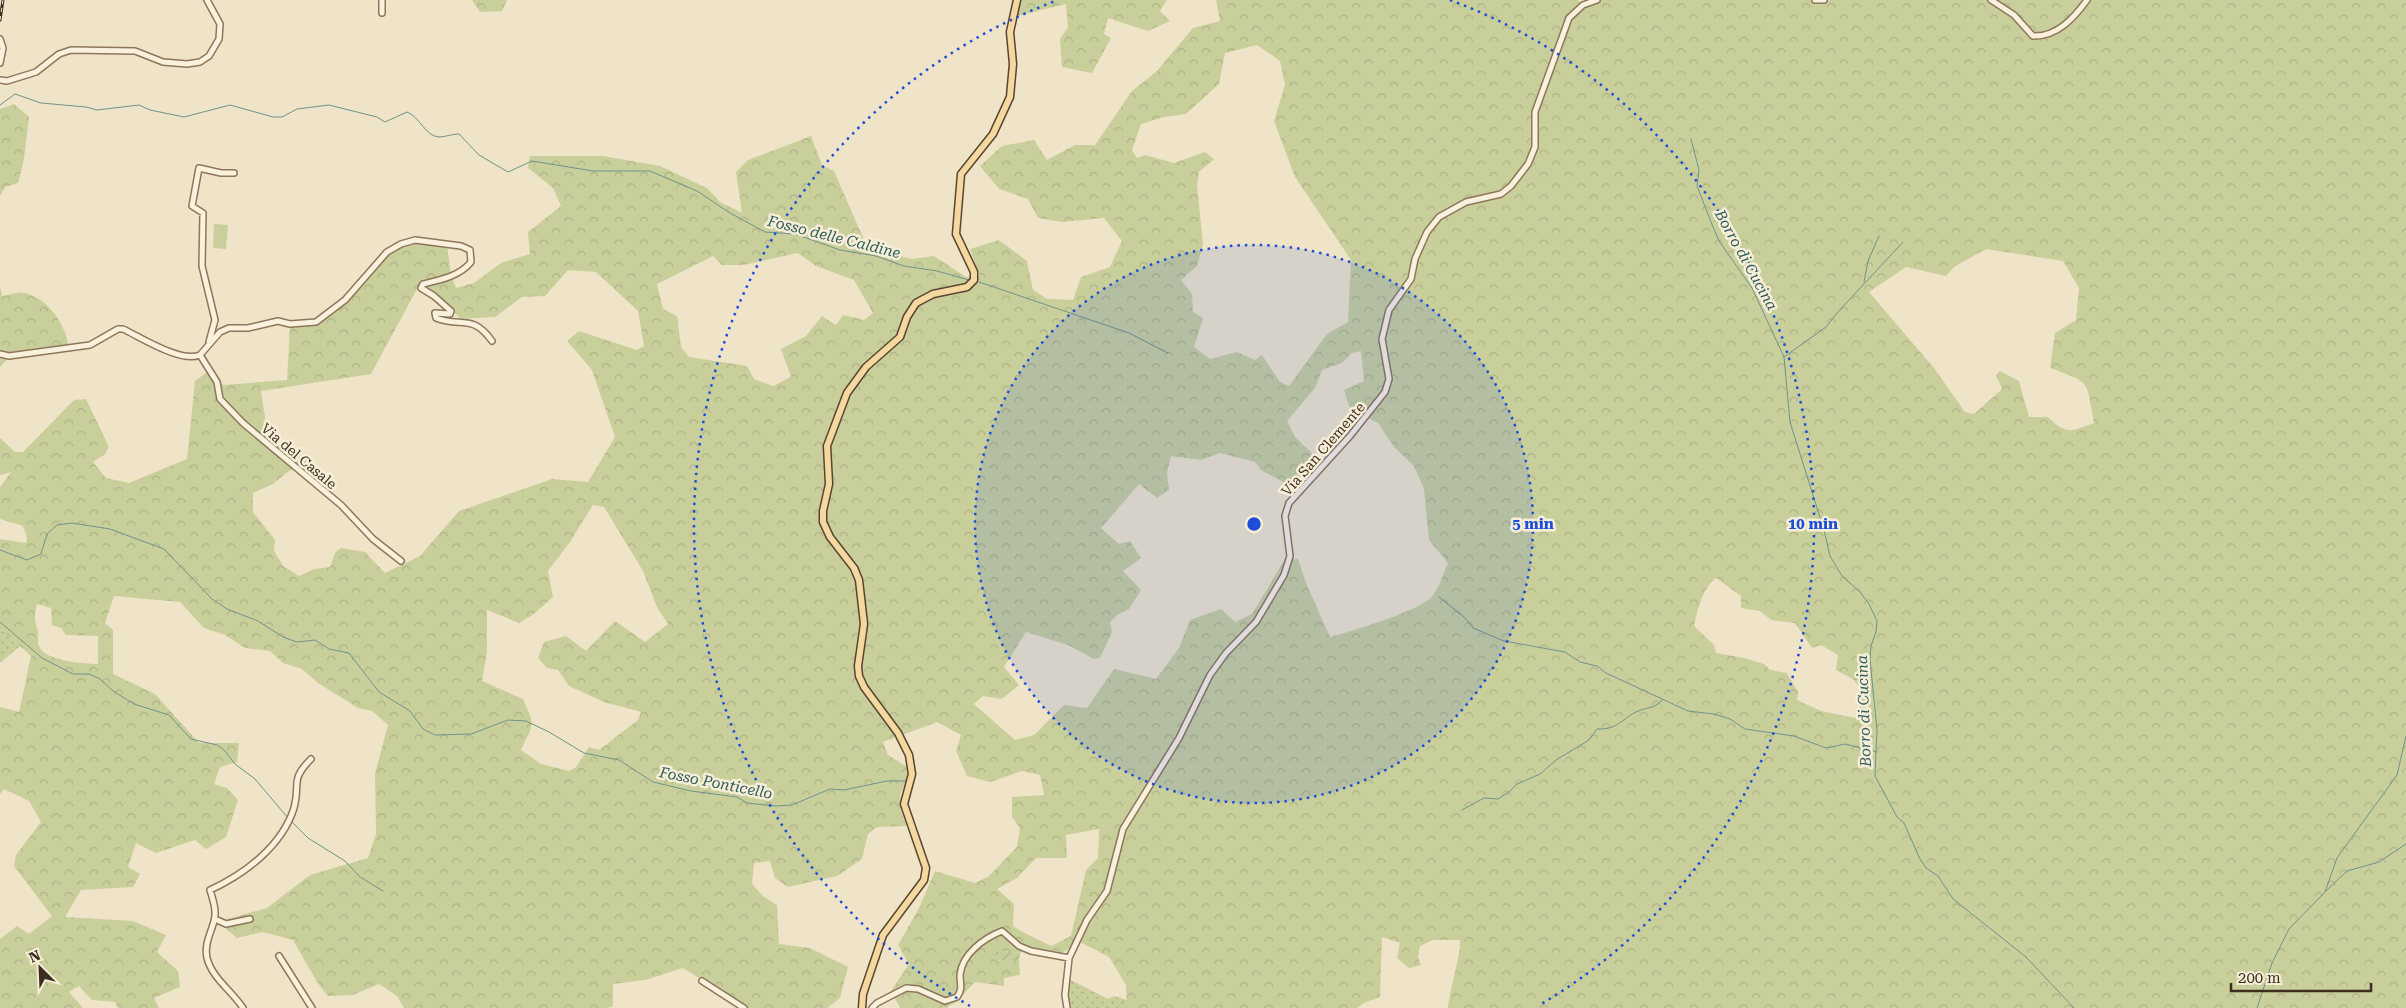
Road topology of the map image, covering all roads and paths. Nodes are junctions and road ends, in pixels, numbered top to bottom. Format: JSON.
{"nodes":[{"id":1,"x":207,"y":0,"type":"edge"},
{"id":2,"x":382,"y":0,"type":"edge"},
{"id":3,"x":1016,"y":0,"type":"edge"},
{"id":4,"x":1596,"y":0,"type":"edge"},
{"id":5,"x":1816,"y":0,"type":"edge"},
{"id":6,"x":1824,"y":0,"type":"edge"},
{"id":7,"x":1991,"y":0,"type":"edge"},
{"id":8,"x":2087,"y":0,"type":"edge"},
{"id":9,"x":382,"y":13,"type":"dead end"},
{"id":10,"x":0,"y":40,"type":"edge"},
{"id":11,"x":0,"y":63,"type":"edge"},
{"id":12,"x":0,"y":80,"type":"edge"},
{"id":13,"x":234,"y":173,"type":"dead end"},
{"id":14,"x":492,"y":341,"type":"dead end"},
{"id":15,"x":208,"y":344,"type":"junction"},
{"id":16,"x":0,"y":354,"type":"edge"},
{"id":17,"x":200,"y":355,"type":"junction"},
{"id":18,"x":401,"y":561,"type":"dead end"},
{"id":19,"x":310,"y":759,"type":"dead end"},
{"id":20,"x":215,"y":919,"type":"junction"},
{"id":21,"x":250,"y":919,"type":"dead end"},
{"id":22,"x":279,"y":956,"type":"dead end"},
{"id":23,"x":1069,"y":958,"type":"junction"},
{"id":24,"x":702,"y":981,"type":"dead end"},
{"id":25,"x":243,"y":1008,"type":"edge"},
{"id":26,"x":312,"y":1008,"type":"edge"},
{"id":27,"x":744,"y":1008,"type":"edge"},
{"id":28,"x":862,"y":1008,"type":"edge"},
{"id":29,"x":872,"y":1008,"type":"edge"},
{"id":30,"x":1067,"y":1008,"type":"edge"}],
"edges":[{"from":1,"to":12,"type":"street"},
{"from":2,"to":9,"type":"street"},
{"from":3,"to":28,"type":"main road"},
{"from":4,"to":23,"type":"street","name":"Via San Clemente"},
{"from":5,"to":6,"type":"street"},
{"from":7,"to":8,"type":"street"},
{"from":10,"to":11,"type":"street"},
{"from":13,"to":15,"type":"street"},
{"from":14,"to":15,"type":"street"},
{"from":15,"to":17,"type":"street"},
{"from":16,"to":17,"type":"street"},
{"from":17,"to":18,"type":"street","name":"Via del Casale"},
{"from":19,"to":20,"type":"street"},
{"from":20,"to":21,"type":"street"},
{"from":20,"to":25,"type":"street"},
{"from":22,"to":26,"type":"street"},
{"from":23,"to":29,"type":"street"},
{"from":23,"to":30,"type":"street","name":"Via San Clemente"},
{"from":24,"to":27,"type":"street"}]}
